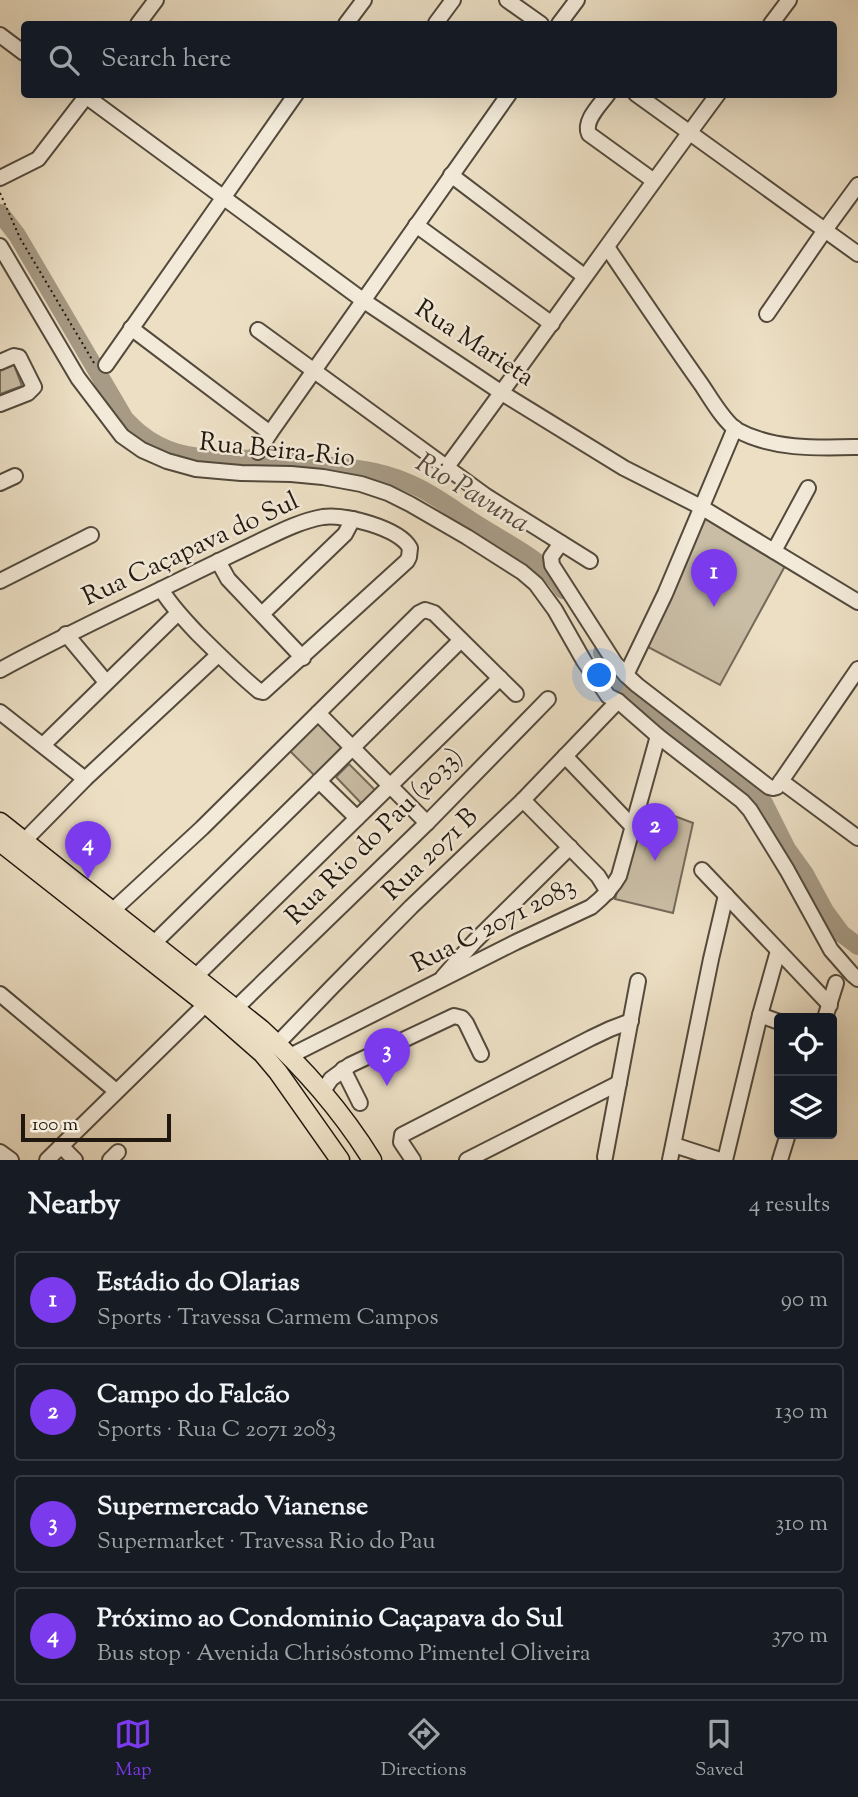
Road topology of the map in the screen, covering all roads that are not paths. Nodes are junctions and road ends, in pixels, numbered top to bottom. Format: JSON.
{"nodes":[{"id":1,"x":156,"y":0,"type":"edge"},
{"id":2,"x":363,"y":0,"type":"edge"},
{"id":3,"x":453,"y":0,"type":"edge"},
{"id":4,"x":507,"y":0,"type":"edge"},
{"id":5,"x":577,"y":0,"type":"edge"},
{"id":6,"x":789,"y":0,"type":"edge"},
{"id":7,"x":140,"y":21,"type":"edge"},
{"id":8,"x":348,"y":21,"type":"edge"},
{"id":9,"x":437,"y":21,"type":"edge"},
{"id":10,"x":537,"y":21,"type":"edge"},
{"id":11,"x":561,"y":21,"type":"edge"},
{"id":12,"x":773,"y":21,"type":"edge"},
{"id":13,"x":0,"y":35,"type":"edge"},
{"id":14,"x":21,"y":51,"type":"edge"},
{"id":15,"x":84,"y":98,"type":"edge"},
{"id":16,"x":90,"y":98,"type":"edge"},
{"id":17,"x":293,"y":98,"type":"edge"},
{"id":18,"x":506,"y":98,"type":"edge"},
{"id":19,"x":605,"y":98,"type":"edge"},
{"id":20,"x":641,"y":98,"type":"edge"},
{"id":21,"x":715,"y":98,"type":"edge"},
{"id":22,"x":689,"y":134,"type":"junction"},
{"id":23,"x":451,"y":175,"type":"junction"},
{"id":24,"x":0,"y":178,"type":"edge"},
{"id":25,"x":654,"y":181,"type":"junction"},
{"id":26,"x":858,"y":185,"type":"edge"},
{"id":27,"x":224,"y":197,"type":"junction"},
{"id":28,"x":416,"y":225,"type":"junction"},
{"id":29,"x":825,"y":230,"type":"junction"},
{"id":30,"x":0,"y":246,"type":"edge"},
{"id":31,"x":607,"y":247,"type":"junction"},
{"id":32,"x":858,"y":254,"type":"edge"},
{"id":33,"x":584,"y":276,"type":"junction"},
{"id":34,"x":364,"y":301,"type":"junction"},
{"id":35,"x":768,"y":314,"type":"dead end"},
{"id":36,"x":552,"y":324,"type":"junction"},
{"id":37,"x":131,"y":328,"type":"junction"},
{"id":38,"x":258,"y":330,"type":"dead end"},
{"id":39,"x":0,"y":362,"type":"edge"},
{"id":40,"x":106,"y":365,"type":"road end"},
{"id":41,"x":314,"y":370,"type":"junction"},
{"id":42,"x":502,"y":393,"type":"junction"},
{"id":43,"x":0,"y":404,"type":"edge"},
{"id":44,"x":735,"y":428,"type":"junction"},
{"id":45,"x":270,"y":433,"type":"junction"},
{"id":46,"x":858,"y":447,"type":"edge"},
{"id":47,"x":258,"y":452,"type":"dead end"},
{"id":48,"x":446,"y":468,"type":"junction"},
{"id":49,"x":15,"y":476,"type":"dead end"},
{"id":50,"x":0,"y":483,"type":"edge"},
{"id":51,"x":808,"y":488,"type":"dead end"},
{"id":52,"x":701,"y":507,"type":"junction"},
{"id":53,"x":353,"y":519,"type":"junction"},
{"id":54,"x":91,"y":535,"type":"dead end"},
{"id":55,"x":561,"y":543,"type":"junction"},
{"id":56,"x":774,"y":551,"type":"junction"},
{"id":57,"x":218,"y":561,"type":"junction"},
{"id":58,"x":590,"y":561,"type":"dead end"},
{"id":59,"x":0,"y":581,"type":"edge"},
{"id":60,"x":161,"y":589,"type":"junction"},
{"id":61,"x":858,"y":602,"type":"edge"},
{"id":62,"x":178,"y":612,"type":"junction"},
{"id":63,"x":262,"y":614,"type":"junction"},
{"id":64,"x":66,"y":634,"type":"junction"},
{"id":65,"x":461,"y":639,"type":"junction"},
{"id":66,"x":218,"y":655,"type":"junction"},
{"id":67,"x":303,"y":658,"type":"junction"},
{"id":68,"x":858,"y":669,"type":"edge"},
{"id":69,"x":0,"y":670,"type":"edge"},
{"id":70,"x":626,"y":675,"type":"junction"},
{"id":71,"x":500,"y":678,"type":"junction"},
{"id":72,"x":106,"y":682,"type":"junction"},
{"id":73,"x":516,"y":694,"type":"dead end"},
{"id":74,"x":548,"y":699,"type":"dead end"},
{"id":75,"x":618,"y":701,"type":"junction"},
{"id":76,"x":0,"y":712,"type":"edge"},
{"id":77,"x":318,"y":713,"type":"junction"},
{"id":78,"x":658,"y":736,"type":"junction"},
{"id":79,"x":43,"y":745,"type":"junction"},
{"id":80,"x":352,"y":747,"type":"junction"},
{"id":81,"x":565,"y":756,"type":"junction"},
{"id":82,"x":85,"y":779,"type":"junction"},
{"id":83,"x":319,"y":781,"type":"junction"},
{"id":84,"x":778,"y":785,"type":"junction"},
{"id":85,"x":390,"y":786,"type":"junction"},
{"id":86,"x":523,"y":800,"type":"junction"},
{"id":87,"x":357,"y":818,"type":"junction"},
{"id":88,"x":0,"y":822,"type":"edge"},
{"id":89,"x":427,"y":823,"type":"junction"},
{"id":90,"x":632,"y":826,"type":"junction"},
{"id":91,"x":858,"y":838,"type":"edge"},
{"id":92,"x":23,"y":842,"type":"junction"},
{"id":93,"x":2,"y":847,"type":"edge"},
{"id":94,"x":570,"y":847,"type":"junction"},
{"id":95,"x":702,"y":870,"type":"dead end"},
{"id":96,"x":608,"y":892,"type":"junction"},
{"id":97,"x":726,"y":895,"type":"junction"},
{"id":98,"x":111,"y":912,"type":"junction"},
{"id":99,"x":153,"y":944,"type":"junction"},
{"id":100,"x":778,"y":951,"type":"junction"},
{"id":101,"x":195,"y":977,"type":"junction"},
{"id":102,"x":858,"y":979,"type":"edge"},
{"id":103,"x":440,"y":980,"type":"junction"},
{"id":104,"x":638,"y":981,"type":"dead end"},
{"id":105,"x":835,"y":983,"type":"dead end"},
{"id":106,"x":0,"y":994,"type":"edge"},
{"id":107,"x":206,"y":1004,"type":"junction"},
{"id":108,"x":232,"y":1006,"type":"junction"},
{"id":109,"x":827,"y":1012,"type":"edge"},
{"id":110,"x":760,"y":1015,"type":"junction"},
{"id":111,"x":774,"y":1020,"type":"edge"},
{"id":112,"x":631,"y":1021,"type":"junction"},
{"id":113,"x":284,"y":1050,"type":"junction"},
{"id":114,"x":481,"y":1054,"type":"dead end"},
{"id":115,"x":343,"y":1069,"type":"junction"},
{"id":116,"x":619,"y":1083,"type":"junction"},
{"id":117,"x":116,"y":1091,"type":"junction"},
{"id":118,"x":323,"y":1091,"type":"junction"},
{"id":119,"x":360,"y":1103,"type":"dead end"},
{"id":120,"x":336,"y":1107,"type":"junction"},
{"id":121,"x":310,"y":1121,"type":"junction"},
{"id":122,"x":786,"y":1139,"type":"edge"},
{"id":123,"x":674,"y":1145,"type":"junction"},
{"id":124,"x":61,"y":1146,"type":"junction"},
{"id":125,"x":0,"y":1152,"type":"edge"},
{"id":126,"x":369,"y":1155,"type":"edge"},
{"id":127,"x":605,"y":1157,"type":"dead end"},
{"id":128,"x":10,"y":1160,"type":"edge"},
{"id":129,"x":47,"y":1160,"type":"edge"},
{"id":130,"x":75,"y":1160,"type":"edge"},
{"id":131,"x":342,"y":1160,"type":"edge"},
{"id":132,"x":413,"y":1160,"type":"edge"},
{"id":133,"x":467,"y":1160,"type":"edge"},
{"id":134,"x":670,"y":1160,"type":"edge"},
{"id":135,"x":723,"y":1160,"type":"edge"},
{"id":136,"x":780,"y":1160,"type":"edge"}],
"edges":[{"from":1,"to":7,"type":"street"},
{"from":2,"to":8,"type":"street"},
{"from":3,"to":9,"type":"street"},
{"from":4,"to":10,"type":"street"},
{"from":5,"to":11,"type":"street"},
{"from":6,"to":12,"type":"street"},
{"from":13,"to":14,"type":"street"},
{"from":15,"to":24,"type":"street"},
{"from":16,"to":27,"type":"street","name":"Rua Marieta"},
{"from":17,"to":27,"type":"street"},
{"from":18,"to":23,"type":"street"},
{"from":19,"to":25,"type":"street"},
{"from":20,"to":22,"type":"street"},
{"from":21,"to":22,"type":"street"},
{"from":22,"to":25,"type":"street"},
{"from":22,"to":29,"type":"street"},
{"from":23,"to":28,"type":"street"},
{"from":23,"to":33,"type":"street"},
{"from":25,"to":31,"type":"street"},
{"from":26,"to":29,"type":"street"},
{"from":27,"to":34,"type":"street","name":"Rua Marieta"},
{"from":27,"to":37,"type":"street"},
{"from":28,"to":34,"type":"street"},
{"from":28,"to":36,"type":"street"},
{"from":29,"to":32,"type":"street"},
{"from":29,"to":35,"type":"street"},
{"from":30,"to":75,"type":"street","name":"Rua Beira-Rio"},
{"from":31,"to":33,"type":"street"},
{"from":31,"to":44,"type":"street"},
{"from":33,"to":36,"type":"street"},
{"from":34,"to":41,"type":"street"},
{"from":34,"to":42,"type":"street","name":"Rua Marieta"},
{"from":36,"to":42,"type":"street"},
{"from":37,"to":40,"type":"street"},
{"from":37,"to":45,"type":"street"},
{"from":38,"to":41,"type":"street"},
{"from":39,"to":43,"type":"street"},
{"from":41,"to":45,"type":"street"},
{"from":41,"to":48,"type":"street"},
{"from":42,"to":48,"type":"street"},
{"from":42,"to":52,"type":"street","name":"Rua Marieta"},
{"from":44,"to":46,"type":"street"},
{"from":44,"to":52,"type":"street"},
{"from":45,"to":47,"type":"street"},
{"from":48,"to":55,"type":"street"},
{"from":49,"to":50,"type":"street"},
{"from":51,"to":56,"type":"street"},
{"from":52,"to":56,"type":"street","name":"Rua Marieta"},
{"from":52,"to":70,"type":"street"},
{"from":53,"to":57,"type":"street","name":"Rua Caçapava do Sul"},
{"from":53,"to":63,"type":"street"},
{"from":53,"to":67,"type":"street","name":"Rua Caçapava do Sul"},
{"from":54,"to":59,"type":"street"},
{"from":55,"to":58,"type":"street"},
{"from":55,"to":70,"type":"street"},
{"from":56,"to":61,"type":"street","name":"Rua Marieta"},
{"from":57,"to":60,"type":"street","name":"Rua Caçapava do Sul"},
{"from":57,"to":63,"type":"street"},
{"from":60,"to":62,"type":"street"},
{"from":60,"to":64,"type":"street","name":"Rua Caçapava do Sul"},
{"from":62,"to":66,"type":"street"},
{"from":62,"to":72,"type":"street"},
{"from":63,"to":67,"type":"street"},
{"from":64,"to":69,"type":"street","name":"Rua Caçapava do Sul"},
{"from":64,"to":72,"type":"street"},
{"from":65,"to":71,"type":"street"},
{"from":65,"to":77,"type":"street"},
{"from":65,"to":80,"type":"street"},
{"from":66,"to":67,"type":"street"},
{"from":66,"to":82,"type":"street"},
{"from":68,"to":84,"type":"street"},
{"from":70,"to":84,"type":"street"},
{"from":71,"to":73,"type":"street"},
{"from":71,"to":85,"type":"street"},
{"from":72,"to":79,"type":"street"},
{"from":74,"to":89,"type":"street","name":"Rua Rio do Pau (2033)"},
{"from":75,"to":78,"type":"street","name":"Rua Beira-Rio"},
{"from":75,"to":81,"type":"street","name":"Rua 2071 B"},
{"from":76,"to":79,"type":"street"},
{"from":77,"to":80,"type":"street"},
{"from":77,"to":98,"type":"street"},
{"from":78,"to":90,"type":"street","name":"Rua C 2071 2083"},
{"from":78,"to":102,"type":"street","name":"Rua Beira-Rio"},
{"from":79,"to":82,"type":"street"},
{"from":80,"to":83,"type":"street"},
{"from":80,"to":85,"type":"street"},
{"from":81,"to":86,"type":"street","name":"Rua 2071 B"},
{"from":81,"to":90,"type":"street"},
{"from":82,"to":92,"type":"street"},
{"from":83,"to":87,"type":"street"},
{"from":83,"to":99,"type":"street"},
{"from":84,"to":91,"type":"street"},
{"from":85,"to":87,"type":"street"},
{"from":85,"to":89,"type":"street"},
{"from":86,"to":94,"type":"street"},
{"from":86,"to":113,"type":"street","name":"Rua 2071 B"},
{"from":87,"to":101,"type":"street"},
{"from":88,"to":92,"type":"main road"},
{"from":89,"to":108,"type":"street","name":"Rua Rio do Pau (2033)"},
{"from":90,"to":96,"type":"street","name":"Rua C 2071 2083"},
{"from":92,"to":98,"type":"main road"},
{"from":93,"to":107,"type":"main road"},
{"from":94,"to":96,"type":"street"},
{"from":94,"to":103,"type":"street"},
{"from":95,"to":97,"type":"street"},
{"from":96,"to":103,"type":"street","name":"Rua C 2071 2083"},
{"from":97,"to":100,"type":"street"},
{"from":97,"to":123,"type":"street"},
{"from":98,"to":99,"type":"main road"},
{"from":99,"to":101,"type":"main road"},
{"from":100,"to":109,"type":"street"},
{"from":100,"to":110,"type":"street"},
{"from":101,"to":108,"type":"main road"},
{"from":103,"to":113,"type":"street","name":"Rua C 2071 2083"},
{"from":104,"to":112,"type":"street"},
{"from":105,"to":109,"type":"street"},
{"from":106,"to":117,"type":"street"},
{"from":107,"to":108,"type":"main road"},
{"from":107,"to":117,"type":"street"},
{"from":107,"to":121,"type":"main road"},
{"from":108,"to":113,"type":"main road"},
{"from":110,"to":111,"type":"street"},
{"from":110,"to":135,"type":"street"},
{"from":112,"to":116,"type":"street"},
{"from":112,"to":132,"type":"street"},
{"from":113,"to":118,"type":"main road"},
{"from":114,"to":115,"type":"street"},
{"from":115,"to":118,"type":"street"},
{"from":115,"to":119,"type":"street"},
{"from":116,"to":127,"type":"street"},
{"from":116,"to":133,"type":"street"},
{"from":117,"to":124,"type":"street"},
{"from":118,"to":120,"type":"main road"},
{"from":120,"to":121,"type":"main road"},
{"from":120,"to":126,"type":"main road"},
{"from":121,"to":131,"type":"main road"},
{"from":122,"to":136,"type":"street"},
{"from":123,"to":134,"type":"street"},
{"from":123,"to":135,"type":"street"},
{"from":124,"to":129,"type":"street"},
{"from":124,"to":130,"type":"street"},
{"from":125,"to":128,"type":"street"},
{"from":126,"to":131,"type":"main road"}]}
